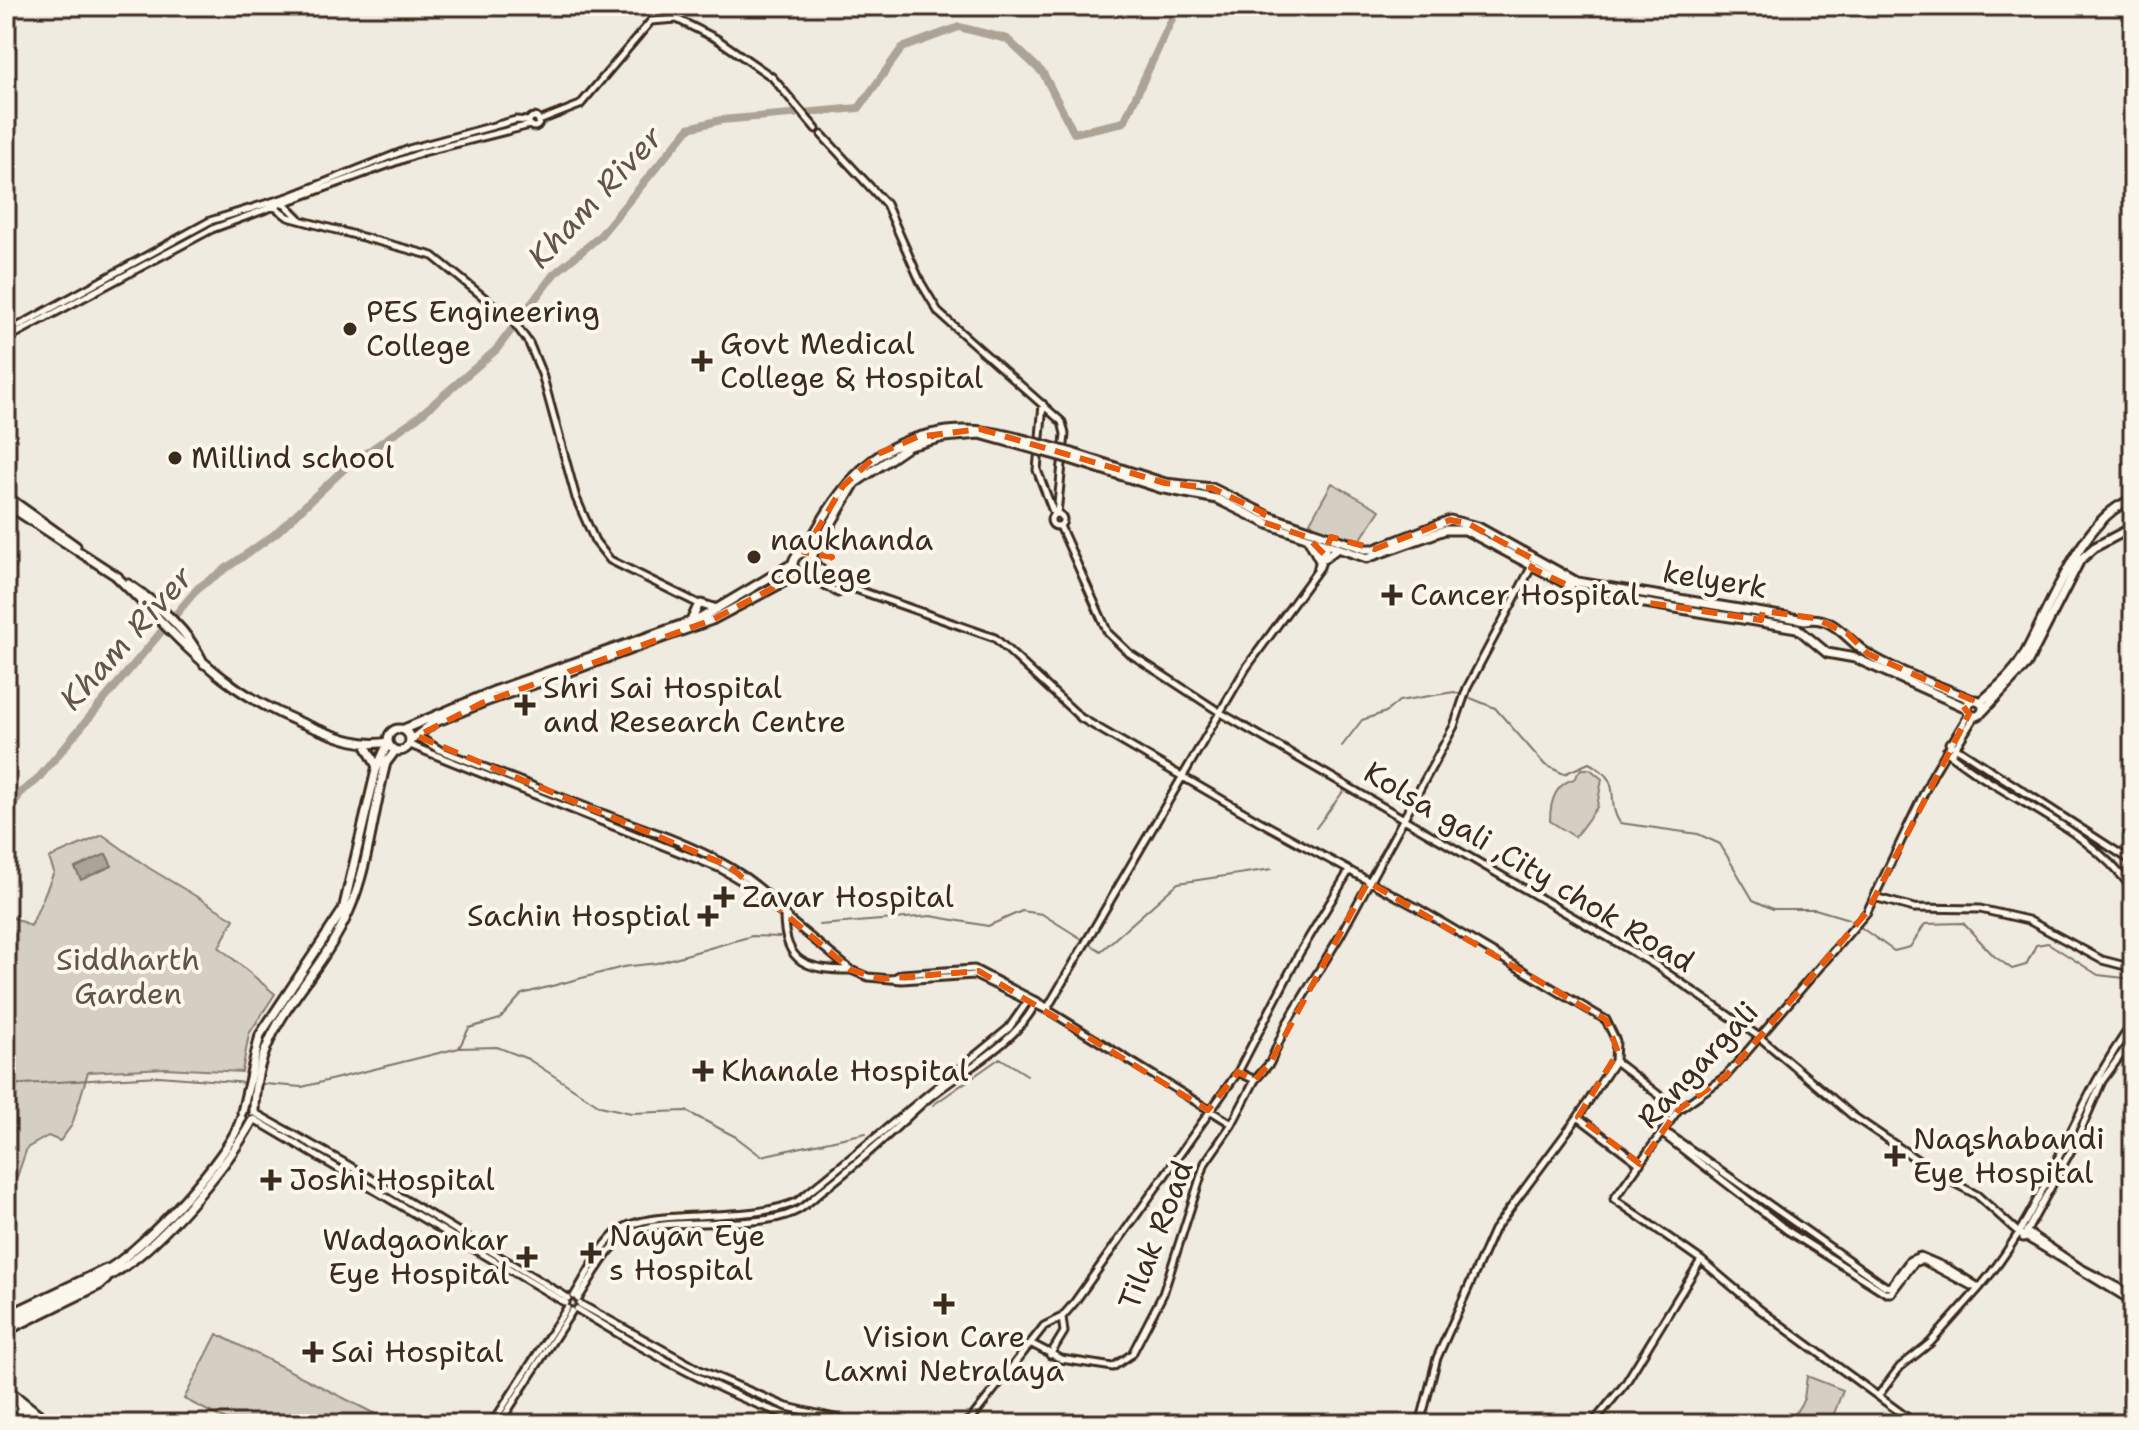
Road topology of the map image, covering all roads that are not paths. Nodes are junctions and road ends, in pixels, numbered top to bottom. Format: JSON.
{"nodes":[{"id":1,"x":530,"y":123,"type":"junction"},
{"id":2,"x":814,"y":126,"type":"dead end"},
{"id":3,"x":822,"y":135,"type":"dead end"},
{"id":4,"x":279,"y":200,"type":"junction"},
{"id":5,"x":286,"y":204,"type":"junction"},
{"id":6,"x":272,"y":206,"type":"junction"},
{"id":7,"x":300,"y":219,"type":"junction"},
{"id":8,"x":6,"y":333,"type":"edge"},
{"id":9,"x":6,"y":339,"type":"edge"},
{"id":10,"x":1043,"y":403,"type":"junction"},
{"id":11,"x":937,"y":437,"type":"junction"},
{"id":12,"x":6,"y":496,"type":"edge"},
{"id":13,"x":2133,"y":500,"type":"edge"},
{"id":14,"x":6,"y":504,"type":"edge"},
{"id":15,"x":1056,"y":514,"type":"junction"},
{"id":16,"x":1262,"y":517,"type":"junction"},
{"id":17,"x":2133,"y":527,"type":"edge"},
{"id":18,"x":1307,"y":537,"type":"junction"},
{"id":19,"x":1327,"y":540,"type":"junction"},
{"id":20,"x":1338,"y":548,"type":"junction"},
{"id":21,"x":810,"y":557,"type":"junction"},
{"id":22,"x":89,"y":558,"type":"junction"},
{"id":23,"x":1321,"y":559,"type":"junction"},
{"id":24,"x":792,"y":564,"type":"junction"},
{"id":25,"x":1533,"y":564,"type":"junction"},
{"id":26,"x":115,"y":575,"type":"junction"},
{"id":27,"x":803,"y":575,"type":"junction"},
{"id":28,"x":850,"y":587,"type":"junction"},
{"id":29,"x":697,"y":604,"type":"junction"},
{"id":30,"x":717,"y":609,"type":"junction"},
{"id":31,"x":1762,"y":616,"type":"junction"},
{"id":32,"x":706,"y":619,"type":"junction"},
{"id":33,"x":691,"y":621,"type":"junction"},
{"id":34,"x":206,"y":669,"type":"junction"},
{"id":35,"x":1974,"y":709,"type":"junction"},
{"id":36,"x":1221,"y":713,"type":"junction"},
{"id":37,"x":404,"y":729,"type":"junction"},
{"id":38,"x":388,"y":740,"type":"junction"},
{"id":39,"x":413,"y":740,"type":"junction"},
{"id":40,"x":361,"y":743,"type":"junction"},
{"id":41,"x":1949,"y":743,"type":"junction"},
{"id":42,"x":1956,"y":747,"type":"junction"},
{"id":43,"x":395,"y":751,"type":"junction"},
{"id":44,"x":1948,"y":753,"type":"junction"},
{"id":45,"x":377,"y":767,"type":"junction"},
{"id":46,"x":1182,"y":777,"type":"junction"},
{"id":47,"x":2037,"y":800,"type":"junction"},
{"id":48,"x":2032,"y":806,"type":"junction"},
{"id":49,"x":1402,"y":817,"type":"junction"},
{"id":50,"x":2133,"y":862,"type":"edge"},
{"id":51,"x":1349,"y":871,"type":"junction"},
{"id":52,"x":1368,"y":882,"type":"junction"},
{"id":53,"x":2133,"y":890,"type":"edge"},
{"id":54,"x":1874,"y":897,"type":"junction"},
{"id":55,"x":784,"y":918,"type":"junction"},
{"id":56,"x":791,"y":921,"type":"junction"},
{"id":57,"x":2133,"y":968,"type":"edge"},
{"id":58,"x":851,"y":970,"type":"junction"},
{"id":59,"x":1029,"y":1000,"type":"junction"},
{"id":60,"x":1036,"y":1004,"type":"junction"},
{"id":61,"x":1050,"y":1010,"type":"junction"},
{"id":62,"x":2133,"y":1023,"type":"edge"},
{"id":63,"x":1758,"y":1036,"type":"junction"},
{"id":64,"x":2133,"y":1038,"type":"edge"},
{"id":65,"x":1615,"y":1061,"type":"junction"},
{"id":66,"x":1238,"y":1072,"type":"junction"},
{"id":67,"x":254,"y":1076,"type":"junction"},
{"id":68,"x":1255,"y":1080,"type":"junction"},
{"id":69,"x":251,"y":1098,"type":"junction"},
{"id":70,"x":1208,"y":1110,"type":"junction"},
{"id":71,"x":1678,"y":1110,"type":"junction"},
{"id":72,"x":241,"y":1115,"type":"junction"},
{"id":73,"x":254,"y":1116,"type":"junction"},
{"id":74,"x":1578,"y":1117,"type":"junction"},
{"id":75,"x":1232,"y":1124,"type":"junction"},
{"id":76,"x":1663,"y":1134,"type":"junction"},
{"id":77,"x":1640,"y":1164,"type":"junction"},
{"id":78,"x":2023,"y":1233,"type":"junction"},
{"id":79,"x":1701,"y":1260,"type":"junction"},
{"id":80,"x":112,"y":1271,"type":"junction"},
{"id":81,"x":97,"y":1278,"type":"junction"},
{"id":82,"x":1978,"y":1287,"type":"junction"},
{"id":83,"x":2133,"y":1295,"type":"edge"},
{"id":84,"x":2133,"y":1302,"type":"edge"},
{"id":85,"x":573,"y":1303,"type":"junction"},
{"id":86,"x":6,"y":1317,"type":"edge"},
{"id":87,"x":1062,"y":1317,"type":"junction"},
{"id":88,"x":6,"y":1326,"type":"edge"},
{"id":89,"x":6,"y":1332,"type":"edge"},
{"id":90,"x":1032,"y":1344,"type":"junction"},
{"id":91,"x":1050,"y":1355,"type":"junction"},
{"id":92,"x":733,"y":1388,"type":"junction"},
{"id":93,"x":6,"y":1389,"type":"edge"},
{"id":94,"x":1878,"y":1396,"type":"junction"},
{"id":95,"x":6,"y":1398,"type":"edge"},
{"id":96,"x":971,"y":1421,"type":"edge"},
{"id":97,"x":38,"y":1424,"type":"edge"},
{"id":98,"x":50,"y":1424,"type":"edge"},
{"id":99,"x":492,"y":1424,"type":"edge"},
{"id":100,"x":499,"y":1424,"type":"edge"},
{"id":101,"x":818,"y":1424,"type":"edge"},
{"id":102,"x":861,"y":1424,"type":"edge"},
{"id":103,"x":962,"y":1424,"type":"edge"},
{"id":104,"x":1420,"y":1424,"type":"edge"},
{"id":105,"x":1592,"y":1424,"type":"edge"},
{"id":106,"x":1916,"y":1424,"type":"edge"}],
"edges":[{"from":1,"to":2,"type":"street"},
{"from":1,"to":4,"type":"street"},
{"from":1,"to":5,"type":"street"},
{"from":3,"to":10,"type":"street"},
{"from":4,"to":5,"type":"street"},
{"from":4,"to":6,"type":"street"},
{"from":5,"to":6,"type":"street"},
{"from":5,"to":7,"type":"street"},
{"from":6,"to":7,"type":"street"},
{"from":6,"to":8,"type":"street"},
{"from":6,"to":9,"type":"street"},
{"from":7,"to":29,"type":"street"},
{"from":10,"to":15,"type":"street"},
{"from":10,"to":15,"type":"street"},
{"from":11,"to":16,"type":"main road","bridge":true},
{"from":11,"to":16,"type":"main road","name":"kelyerk","bridge":true},
{"from":11,"to":21,"type":"main road"},
{"from":11,"to":21,"type":"main road"},
{"from":12,"to":22,"type":"main road"},
{"from":13,"to":35,"type":"main road"},
{"from":14,"to":22,"type":"main road"},
{"from":15,"to":36,"type":"street","name":"Kolsa gali ,City chok Road"},
{"from":16,"to":18,"type":"main road"},
{"from":16,"to":19,"type":"main road","name":"kelyerk"},
{"from":17,"to":35,"type":"main road"},
{"from":18,"to":19,"type":"main road"},
{"from":18,"to":23,"type":"main road"},
{"from":19,"to":20,"type":"main road"},
{"from":19,"to":23,"type":"street"},
{"from":19,"to":25,"type":"main road","name":"kelyerk"},
{"from":20,"to":23,"type":"main road"},
{"from":20,"to":25,"type":"main road"},
{"from":21,"to":24,"type":"main road"},
{"from":21,"to":27,"type":"main road"},
{"from":21,"to":28,"type":"street"},
{"from":22,"to":26,"type":"main road"},
{"from":23,"to":36,"type":"street"},
{"from":24,"to":27,"type":"main road"},
{"from":24,"to":30,"type":"main road"},
{"from":25,"to":31,"type":"main road","name":"kelyerk"},
{"from":25,"to":49,"type":"street","name":"Tilak Road"},
{"from":26,"to":34,"type":"main road"},
{"from":26,"to":34,"type":"main road"},
{"from":27,"to":28,"type":"street"},
{"from":27,"to":32,"type":"main road"},
{"from":28,"to":46,"type":"street"},
{"from":29,"to":30,"type":"main road"},
{"from":29,"to":32,"type":"street"},
{"from":29,"to":33,"type":"main road"},
{"from":30,"to":32,"type":"main road"},
{"from":31,"to":35,"type":"main road"},
{"from":31,"to":35,"type":"main road","name":"kelyerk"},
{"from":32,"to":33,"type":"main road"},
{"from":32,"to":39,"type":"main road"},
{"from":33,"to":37,"type":"main road"},
{"from":34,"to":40,"type":"main road"},
{"from":35,"to":41,"type":"street"},
{"from":35,"to":42,"type":"street"},
{"from":36,"to":46,"type":"street"},
{"from":36,"to":49,"type":"street","name":"Kolsa gali ,City chok Road"},
{"from":37,"to":38,"type":"main road"},
{"from":37,"to":39,"type":"main road"},
{"from":38,"to":40,"type":"main road"},
{"from":38,"to":43,"type":"main road"},
{"from":38,"to":45,"type":"main road"},
{"from":39,"to":43,"type":"main road"},
{"from":39,"to":55,"type":"street"},
{"from":39,"to":56,"type":"street"},
{"from":40,"to":45,"type":"main road"},
{"from":41,"to":42,"type":"street"},
{"from":41,"to":44,"type":"street"},
{"from":42,"to":44,"type":"street"},
{"from":42,"to":47,"type":"street"},
{"from":43,"to":67,"type":"main road"},
{"from":44,"to":48,"type":"street"},
{"from":44,"to":54,"type":"street","name":"Rangargali"},
{"from":45,"to":67,"type":"main road"},
{"from":46,"to":51,"type":"street"},
{"from":46,"to":61,"type":"street"},
{"from":47,"to":48,"type":"street"},
{"from":47,"to":50,"type":"street"},
{"from":48,"to":53,"type":"street"},
{"from":49,"to":52,"type":"street","name":"Tilak Road"},
{"from":49,"to":63,"type":"street","name":"Kolsa gali ,City chok Road"},
{"from":51,"to":52,"type":"street"},
{"from":51,"to":66,"type":"street"},
{"from":52,"to":65,"type":"street"},
{"from":52,"to":68,"type":"street","name":"Tilak Road"},
{"from":54,"to":57,"type":"street"},
{"from":54,"to":63,"type":"street","name":"Rangargali"},
{"from":55,"to":56,"type":"street"},
{"from":55,"to":58,"type":"street"},
{"from":56,"to":58,"type":"street"},
{"from":58,"to":59,"type":"street"},
{"from":59,"to":60,"type":"street"},
{"from":59,"to":85,"type":"street"},
{"from":60,"to":61,"type":"street"},
{"from":60,"to":85,"type":"street"},
{"from":61,"to":70,"type":"street"},
{"from":62,"to":78,"type":"street"},
{"from":63,"to":71,"type":"street","name":"Rangargali"},
{"from":63,"to":78,"type":"street","name":"Kolsa gali ,City chok Road"},
{"from":64,"to":78,"type":"street"},
{"from":65,"to":71,"type":"street"},
{"from":65,"to":74,"type":"street"},
{"from":66,"to":68,"type":"street"},
{"from":66,"to":70,"type":"street"},
{"from":67,"to":69,"type":"main road"},
{"from":68,"to":75,"type":"street","name":"Tilak Road"},
{"from":69,"to":72,"type":"main road"},
{"from":69,"to":73,"type":"main road"},
{"from":70,"to":75,"type":"street"},
{"from":70,"to":87,"type":"street"},
{"from":71,"to":76,"type":"street","name":"Rangargali"},
{"from":72,"to":73,"type":"main road"},
{"from":72,"to":73,"type":"main road"},
{"from":72,"to":80,"type":"main road"},
{"from":73,"to":80,"type":"main road"},
{"from":73,"to":85,"type":"street"},
{"from":74,"to":77,"type":"street"},
{"from":74,"to":104,"type":"street"},
{"from":75,"to":91,"type":"street","name":"Tilak Road"},
{"from":76,"to":77,"type":"street","name":"Rangargali"},
{"from":76,"to":82,"type":"street"},
{"from":77,"to":79,"type":"street","name":"Rangargali"},
{"from":78,"to":82,"type":"street"},
{"from":78,"to":83,"type":"street","name":"Kolsa gali ,City chok Road"},
{"from":78,"to":84,"type":"street","name":"Kolsa gali ,City chok Road"},
{"from":79,"to":94,"type":"street"},
{"from":79,"to":105,"type":"street"},
{"from":80,"to":81,"type":"main road"},
{"from":80,"to":86,"type":"street"},
{"from":80,"to":89,"type":"street"},
{"from":81,"to":86,"type":"main road"},
{"from":81,"to":88,"type":"main road"},
{"from":82,"to":94,"type":"street"},
{"from":85,"to":92,"type":"street"},
{"from":85,"to":99,"type":"street"},
{"from":85,"to":100,"type":"street"},
{"from":87,"to":90,"type":"street"},
{"from":87,"to":91,"type":"street"},
{"from":90,"to":91,"type":"street","name":"Tilak Road"},
{"from":90,"to":96,"type":"street"},
{"from":92,"to":101,"type":"street"},
{"from":92,"to":102,"type":"street"},
{"from":93,"to":98,"type":"highway"},
{"from":94,"to":106,"type":"street"},
{"from":95,"to":97,"type":"highway"},
{"from":96,"to":103,"type":"street"}]}
